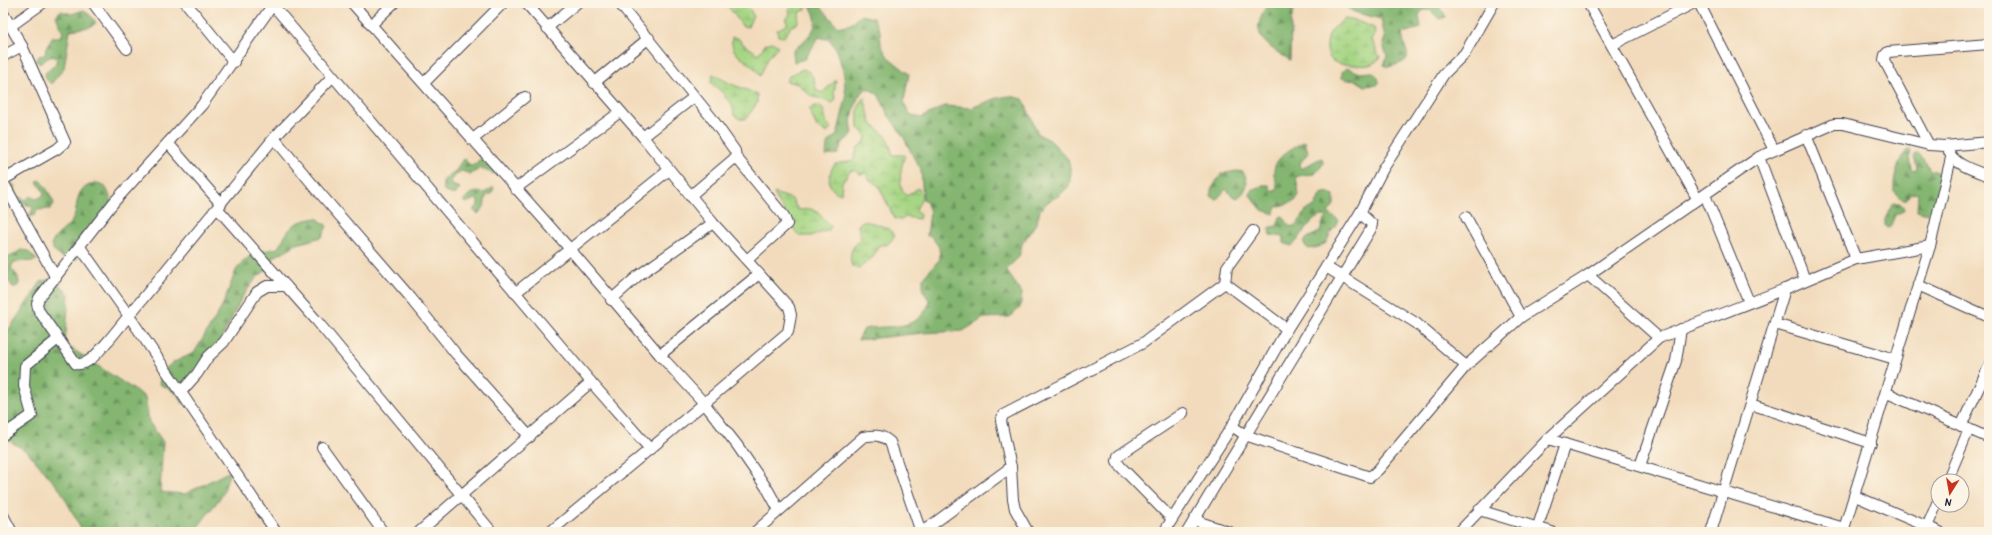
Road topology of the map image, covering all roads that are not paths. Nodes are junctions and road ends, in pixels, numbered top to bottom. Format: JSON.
{"nodes":[{"id":1,"x":43,"y":3,"type":"edge"},
{"id":2,"x":93,"y":3,"type":"edge"},
{"id":3,"x":186,"y":3,"type":"edge"},
{"id":4,"x":352,"y":3,"type":"edge"},
{"id":5,"x":394,"y":3,"type":"edge"},
{"id":6,"x":503,"y":3,"type":"edge"},
{"id":7,"x":526,"y":3,"type":"edge"},
{"id":8,"x":577,"y":3,"type":"edge"},
{"id":9,"x":619,"y":3,"type":"edge"},
{"id":10,"x":1494,"y":3,"type":"edge"},
{"id":11,"x":1588,"y":3,"type":"edge"},
{"id":12,"x":1694,"y":3,"type":"edge"},
{"id":13,"x":1698,"y":3,"type":"edge"},
{"id":14,"x":273,"y":4,"type":"edge"},
{"id":15,"x":3,"y":13,"type":"edge"},
{"id":16,"x":371,"y":25,"type":"junction"},
{"id":17,"x":11,"y":26,"type":"junction"},
{"id":18,"x":548,"y":28,"type":"junction"},
{"id":19,"x":649,"y":38,"type":"junction"},
{"id":20,"x":1989,"y":44,"type":"edge"},
{"id":21,"x":1612,"y":45,"type":"junction"},
{"id":22,"x":22,"y":46,"type":"junction"},
{"id":23,"x":127,"y":49,"type":"dead end"},
{"id":24,"x":3,"y":56,"type":"edge"},
{"id":25,"x":234,"y":62,"type":"junction"},
{"id":26,"x":332,"y":77,"type":"junction"},
{"id":27,"x":424,"y":83,"type":"junction"},
{"id":28,"x":594,"y":83,"type":"junction"},
{"id":29,"x":525,"y":97,"type":"dead end"},
{"id":30,"x":694,"y":97,"type":"junction"},
{"id":31,"x":620,"y":112,"type":"junction"},
{"id":32,"x":1806,"y":135,"type":"junction"},
{"id":33,"x":643,"y":137,"type":"junction"},
{"id":34,"x":274,"y":138,"type":"junction"},
{"id":35,"x":472,"y":140,"type":"junction"},
{"id":36,"x":1989,"y":142,"type":"edge"},
{"id":37,"x":168,"y":143,"type":"junction"},
{"id":38,"x":1929,"y":145,"type":"junction"},
{"id":39,"x":1945,"y":146,"type":"junction"},
{"id":40,"x":1774,"y":150,"type":"junction"},
{"id":41,"x":736,"y":157,"type":"junction"},
{"id":42,"x":1759,"y":157,"type":"junction"},
{"id":43,"x":1951,"y":158,"type":"junction"},
{"id":44,"x":669,"y":170,"type":"junction"},
{"id":45,"x":1989,"y":176,"type":"edge"},
{"id":46,"x":3,"y":181,"type":"edge"},
{"id":47,"x":515,"y":189,"type":"junction"},
{"id":48,"x":690,"y":196,"type":"junction"},
{"id":49,"x":1701,"y":198,"type":"junction"},
{"id":50,"x":220,"y":206,"type":"junction"},
{"id":51,"x":1360,"y":213,"type":"junction"},
{"id":52,"x":1466,"y":217,"type":"dead end"},
{"id":53,"x":713,"y":223,"type":"junction"},
{"id":54,"x":1253,"y":231,"type":"dead end"},
{"id":55,"x":1930,"y":246,"type":"junction"},
{"id":56,"x":80,"y":248,"type":"junction"},
{"id":57,"x":569,"y":248,"type":"junction"},
{"id":58,"x":1337,"y":249,"type":"junction"},
{"id":59,"x":1353,"y":259,"type":"junction"},
{"id":60,"x":1856,"y":259,"type":"junction"},
{"id":61,"x":747,"y":260,"type":"junction"},
{"id":62,"x":1326,"y":267,"type":"junction"},
{"id":63,"x":759,"y":274,"type":"junction"},
{"id":64,"x":1588,"y":275,"type":"junction"},
{"id":65,"x":1342,"y":277,"type":"junction"},
{"id":66,"x":56,"y":278,"type":"junction"},
{"id":67,"x":1805,"y":280,"type":"junction"},
{"id":68,"x":1225,"y":283,"type":"junction"},
{"id":69,"x":1918,"y":285,"type":"junction"},
{"id":70,"x":286,"y":286,"type":"junction"},
{"id":71,"x":1785,"y":289,"type":"junction"},
{"id":72,"x":515,"y":293,"type":"junction"},
{"id":73,"x":611,"y":300,"type":"junction"},
{"id":74,"x":1749,"y":302,"type":"junction"},
{"id":75,"x":129,"y":316,"type":"junction"},
{"id":76,"x":1521,"y":317,"type":"junction"},
{"id":77,"x":1989,"y":317,"type":"edge"},
{"id":78,"x":1775,"y":324,"type":"junction"},
{"id":79,"x":1287,"y":329,"type":"junction"},
{"id":80,"x":1682,"y":329,"type":"junction"},
{"id":81,"x":1659,"y":338,"type":"junction"},
{"id":82,"x":58,"y":339,"type":"junction"},
{"id":83,"x":660,"y":355,"type":"junction"},
{"id":84,"x":1895,"y":359,"type":"junction"},
{"id":85,"x":1466,"y":366,"type":"junction"},
{"id":86,"x":1989,"y":366,"type":"edge"},
{"id":87,"x":591,"y":382,"type":"junction"},
{"id":88,"x":182,"y":392,"type":"junction"},
{"id":89,"x":1887,"y":393,"type":"junction"},
{"id":90,"x":704,"y":403,"type":"junction"},
{"id":91,"x":1750,"y":404,"type":"junction"},
{"id":92,"x":1183,"y":413,"type":"dead end"},
{"id":93,"x":1232,"y":426,"type":"junction"},
{"id":94,"x":1965,"y":427,"type":"junction"},
{"id":95,"x":3,"y":434,"type":"edge"},
{"id":96,"x":1245,"y":435,"type":"junction"},
{"id":97,"x":530,"y":437,"type":"junction"},
{"id":98,"x":1989,"y":438,"type":"edge"},
{"id":99,"x":1548,"y":439,"type":"junction"},
{"id":100,"x":1871,"y":443,"type":"junction"},
{"id":101,"x":1565,"y":444,"type":"junction"},
{"id":102,"x":322,"y":447,"type":"dead end"},
{"id":103,"x":650,"y":449,"type":"junction"},
{"id":104,"x":1640,"y":466,"type":"junction"},
{"id":105,"x":1011,"y":467,"type":"junction"},
{"id":106,"x":1950,"y":473,"type":"edge"},
{"id":107,"x":1201,"y":474,"type":"junction"},
{"id":108,"x":1216,"y":483,"type":"junction"},
{"id":109,"x":1724,"y":492,"type":"junction"},
{"id":110,"x":462,"y":494,"type":"junction"},
{"id":111,"x":1855,"y":496,"type":"junction"},
{"id":112,"x":779,"y":510,"type":"junction"},
{"id":113,"x":1479,"y":510,"type":"junction"},
{"id":114,"x":1933,"y":513,"type":"edge"},
{"id":115,"x":3,"y":515,"type":"edge"},
{"id":116,"x":1172,"y":519,"type":"junction"},
{"id":117,"x":1194,"y":520,"type":"junction"},
{"id":118,"x":1927,"y":527,"type":"junction"},
{"id":119,"x":760,"y":530,"type":"edge"},
{"id":120,"x":1537,"y":530,"type":"edge"},
{"id":121,"x":1844,"y":530,"type":"edge"},
{"id":122,"x":273,"y":531,"type":"edge"},
{"id":123,"x":12,"y":532,"type":"edge"},
{"id":124,"x":383,"y":532,"type":"edge"},
{"id":125,"x":419,"y":532,"type":"edge"},
{"id":126,"x":492,"y":532,"type":"edge"},
{"id":127,"x":550,"y":532,"type":"edge"},
{"id":128,"x":921,"y":532,"type":"edge"},
{"id":129,"x":1028,"y":532,"type":"edge"},
{"id":130,"x":1164,"y":532,"type":"edge"},
{"id":131,"x":1187,"y":532,"type":"edge"},
{"id":132,"x":1230,"y":532,"type":"edge"},
{"id":133,"x":1459,"y":532,"type":"edge"},
{"id":134,"x":1552,"y":532,"type":"edge"},
{"id":135,"x":1711,"y":532,"type":"edge"},
{"id":136,"x":1940,"y":532,"type":"edge"}],
"edges":[{"from":1,"to":17,"type":"street"},
{"from":2,"to":23,"type":"street"},
{"from":3,"to":25,"type":"street"},
{"from":4,"to":16,"type":"street"},
{"from":5,"to":16,"type":"street"},
{"from":6,"to":27,"type":"street"},
{"from":7,"to":18,"type":"street"},
{"from":8,"to":18,"type":"street"},
{"from":9,"to":19,"type":"street"},
{"from":10,"to":51,"type":"street"},
{"from":11,"to":21,"type":"street"},
{"from":12,"to":21,"type":"street"},
{"from":13,"to":40,"type":"street"},
{"from":14,"to":25,"type":"street"},
{"from":14,"to":26,"type":"street"},
{"from":15,"to":17,"type":"street"},
{"from":16,"to":27,"type":"street"},
{"from":17,"to":22,"type":"street"},
{"from":18,"to":28,"type":"street"},
{"from":19,"to":28,"type":"street"},
{"from":19,"to":30,"type":"street"},
{"from":20,"to":38,"type":"street"},
{"from":21,"to":49,"type":"street"},
{"from":22,"to":24,"type":"street"},
{"from":22,"to":46,"type":"street"},
{"from":25,"to":37,"type":"street"},
{"from":26,"to":34,"type":"street"},
{"from":26,"to":72,"type":"street"},
{"from":27,"to":35,"type":"street"},
{"from":28,"to":31,"type":"street"},
{"from":29,"to":35,"type":"street"},
{"from":30,"to":33,"type":"street"},
{"from":30,"to":41,"type":"street"},
{"from":31,"to":33,"type":"street"},
{"from":31,"to":47,"type":"street"},
{"from":32,"to":38,"type":"street"},
{"from":32,"to":40,"type":"street"},
{"from":32,"to":60,"type":"street"},
{"from":33,"to":44,"type":"street"},
{"from":34,"to":50,"type":"street"},
{"from":34,"to":97,"type":"street"},
{"from":35,"to":47,"type":"street"},
{"from":36,"to":39,"type":"street"},
{"from":37,"to":50,"type":"street"},
{"from":37,"to":56,"type":"street"},
{"from":38,"to":39,"type":"street"},
{"from":39,"to":43,"type":"street"},
{"from":40,"to":42,"type":"street"},
{"from":41,"to":48,"type":"street"},
{"from":41,"to":61,"type":"street"},
{"from":42,"to":49,"type":"street"},
{"from":42,"to":67,"type":"street"},
{"from":43,"to":45,"type":"street"},
{"from":43,"to":55,"type":"street"},
{"from":44,"to":48,"type":"street"},
{"from":44,"to":57,"type":"street"},
{"from":46,"to":66,"type":"street"},
{"from":47,"to":57,"type":"street"},
{"from":48,"to":53,"type":"street"},
{"from":49,"to":64,"type":"street"},
{"from":49,"to":74,"type":"street"},
{"from":50,"to":70,"type":"street"},
{"from":50,"to":75,"type":"street"},
{"from":51,"to":58,"type":"street"},
{"from":51,"to":59,"type":"street"},
{"from":52,"to":76,"type":"street"},
{"from":53,"to":61,"type":"street"},
{"from":53,"to":73,"type":"street"},
{"from":54,"to":68,"type":"street"},
{"from":55,"to":60,"type":"street"},
{"from":55,"to":69,"type":"street"},
{"from":56,"to":66,"type":"street"},
{"from":56,"to":75,"type":"street"},
{"from":57,"to":72,"type":"street"},
{"from":57,"to":73,"type":"street"},
{"from":58,"to":59,"type":"street"},
{"from":58,"to":62,"type":"street"},
{"from":59,"to":65,"type":"street"},
{"from":60,"to":67,"type":"street"},
{"from":61,"to":63,"type":"street"},
{"from":62,"to":65,"type":"street"},
{"from":62,"to":79,"type":"street"},
{"from":63,"to":83,"type":"street"},
{"from":63,"to":90,"type":"street"},
{"from":64,"to":76,"type":"street"},
{"from":64,"to":81,"type":"street"},
{"from":65,"to":85,"type":"street"},
{"from":65,"to":96,"type":"street"},
{"from":66,"to":82,"type":"street"},
{"from":67,"to":71,"type":"street"},
{"from":68,"to":79,"type":"street"},
{"from":68,"to":105,"type":"street"},
{"from":69,"to":77,"type":"street"},
{"from":69,"to":84,"type":"street"},
{"from":70,"to":88,"type":"street"},
{"from":70,"to":110,"type":"street"},
{"from":71,"to":74,"type":"street"},
{"from":71,"to":78,"type":"street"},
{"from":72,"to":87,"type":"street"},
{"from":73,"to":83,"type":"street"},
{"from":74,"to":80,"type":"street"},
{"from":75,"to":82,"type":"street"},
{"from":75,"to":88,"type":"street"},
{"from":76,"to":85,"type":"street"},
{"from":78,"to":84,"type":"street"},
{"from":78,"to":91,"type":"street"},
{"from":79,"to":93,"type":"street"},
{"from":80,"to":81,"type":"street"},
{"from":80,"to":104,"type":"street"},
{"from":81,"to":99,"type":"street"},
{"from":82,"to":95,"type":"street"},
{"from":83,"to":90,"type":"street"},
{"from":84,"to":89,"type":"street"},
{"from":85,"to":96,"type":"street"},
{"from":86,"to":94,"type":"street"},
{"from":87,"to":97,"type":"street"},
{"from":87,"to":103,"type":"street"},
{"from":88,"to":122,"type":"street"},
{"from":89,"to":94,"type":"street"},
{"from":89,"to":100,"type":"street"},
{"from":90,"to":103,"type":"street"},
{"from":90,"to":112,"type":"street"},
{"from":91,"to":100,"type":"street"},
{"from":91,"to":109,"type":"street"},
{"from":92,"to":116,"type":"street"},
{"from":93,"to":96,"type":"street"},
{"from":93,"to":107,"type":"street"},
{"from":94,"to":98,"type":"street"},
{"from":94,"to":106,"type":"street"},
{"from":96,"to":108,"type":"street"},
{"from":97,"to":110,"type":"street"},
{"from":99,"to":101,"type":"street"},
{"from":99,"to":113,"type":"street"},
{"from":100,"to":111,"type":"street"},
{"from":101,"to":104,"type":"street"},
{"from":101,"to":120,"type":"street"},
{"from":102,"to":124,"type":"street"},
{"from":103,"to":127,"type":"street"},
{"from":104,"to":109,"type":"street"},
{"from":105,"to":128,"type":"street"},
{"from":105,"to":129,"type":"street"},
{"from":107,"to":108,"type":"street"},
{"from":107,"to":116,"type":"street"},
{"from":108,"to":117,"type":"street"},
{"from":109,"to":121,"type":"street"},
{"from":109,"to":135,"type":"street"},
{"from":110,"to":125,"type":"street"},
{"from":110,"to":126,"type":"street"},
{"from":111,"to":118,"type":"street"},
{"from":111,"to":121,"type":"street"},
{"from":112,"to":119,"type":"street"},
{"from":112,"to":128,"type":"street"},
{"from":113,"to":120,"type":"street"},
{"from":113,"to":133,"type":"street"},
{"from":114,"to":118,"type":"street"},
{"from":115,"to":123,"type":"street"},
{"from":116,"to":130,"type":"street"},
{"from":117,"to":131,"type":"street"},
{"from":117,"to":132,"type":"street"},
{"from":118,"to":136,"type":"street"},
{"from":120,"to":134,"type":"street"}]}
